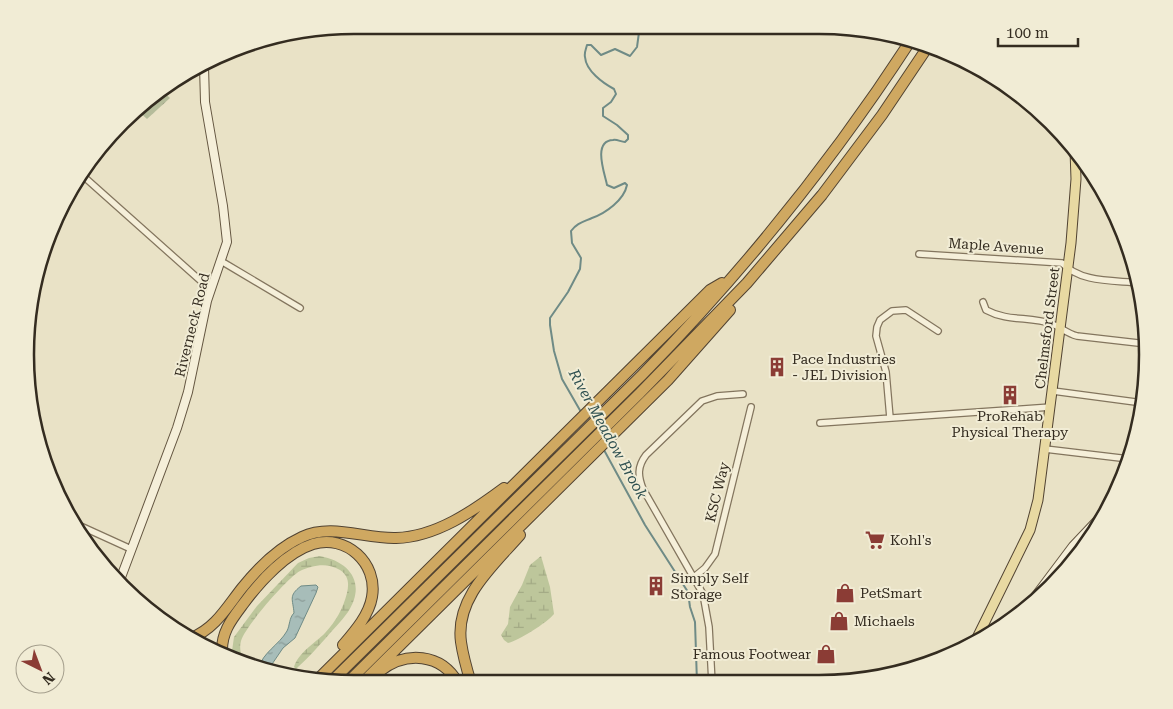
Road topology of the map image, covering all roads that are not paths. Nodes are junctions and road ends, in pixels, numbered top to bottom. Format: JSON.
{"nodes":[{"id":1,"x":906,"y":46,"type":"edge"},
{"id":2,"x":924,"y":52,"type":"edge"},
{"id":3,"x":204,"y":72,"type":"edge"},
{"id":4,"x":1075,"y":162,"type":"edge"},
{"id":5,"x":86,"y":179,"type":"edge"},
{"id":6,"x":773,"y":254,"type":"junction"},
{"id":7,"x":919,"y":254,"type":"dead end"},
{"id":8,"x":222,"y":261,"type":"junction"},
{"id":9,"x":1068,"y":269,"type":"junction"},
{"id":10,"x":733,"y":275,"type":"junction"},
{"id":11,"x":1131,"y":282,"type":"edge"},
{"id":12,"x":211,"y":290,"type":"junction"},
{"id":13,"x":983,"y":302,"type":"dead end"},
{"id":14,"x":300,"y":308,"type":"dead end"},
{"id":15,"x":1061,"y":329,"type":"junction"},
{"id":16,"x":938,"y":331,"type":"dead end"},
{"id":17,"x":1139,"y":343,"type":"edge"},
{"id":18,"x":1053,"y":391,"type":"junction"},
{"id":19,"x":743,"y":394,"type":"dead end"},
{"id":20,"x":1136,"y":403,"type":"edge"},
{"id":21,"x":751,"y":407,"type":"dead end"},
{"id":22,"x":1051,"y":407,"type":"junction"},
{"id":23,"x":890,"y":418,"type":"junction"},
{"id":24,"x":820,"y":423,"type":"dead end"},
{"id":25,"x":1045,"y":449,"type":"junction"},
{"id":26,"x":1122,"y":459,"type":"edge"},
{"id":27,"x":524,"y":476,"type":"junction"},
{"id":28,"x":571,"y":477,"type":"junction"},
{"id":29,"x":85,"y":528,"type":"edge"},
{"id":30,"x":1082,"y":538,"type":"edge"},
{"id":31,"x":1075,"y":545,"type":"joint"},
{"id":32,"x":131,"y":548,"type":"junction"},
{"id":33,"x":1065,"y":560,"type":"edge"},
{"id":34,"x":122,"y":575,"type":"edge"},
{"id":35,"x":694,"y":577,"type":"junction"},
{"id":36,"x":980,"y":631,"type":"edge"},
{"id":37,"x":200,"y":635,"type":"edge"},
{"id":38,"x":222,"y":646,"type":"edge"},
{"id":39,"x":321,"y":674,"type":"edge"},
{"id":40,"x":322,"y":674,"type":"edge"},
{"id":41,"x":338,"y":675,"type":"edge"},
{"id":42,"x":355,"y":675,"type":"edge"},
{"id":43,"x":370,"y":675,"type":"edge"},
{"id":44,"x":376,"y":675,"type":"edge"},
{"id":45,"x":452,"y":675,"type":"edge"},
{"id":46,"x":469,"y":675,"type":"edge"},
{"id":47,"x":712,"y":675,"type":"edge"}],
"edges":[{"from":1,"to":10,"type":"highway"},
{"from":2,"to":6,"type":"highway"},
{"from":3,"to":8,"type":"main road","name":"Riverneck Road"},
{"from":4,"to":9,"type":"main road","name":"Chelmsford Street"},
{"from":5,"to":12,"type":"street"},
{"from":6,"to":28,"type":"highway"},
{"from":6,"to":42,"type":"highway"},
{"from":7,"to":9,"type":"street","name":"Maple Avenue"},
{"from":8,"to":12,"type":"main road","name":"Riverneck Road"},
{"from":8,"to":14,"type":"street"},
{"from":9,"to":11,"type":"street","name":"Maple Avenue"},
{"from":9,"to":15,"type":"main road","name":"Chelmsford Street"},
{"from":10,"to":27,"type":"highway"},
{"from":10,"to":41,"type":"highway"},
{"from":12,"to":32,"type":"main road","name":"Riverneck Road"},
{"from":13,"to":15,"type":"street"},
{"from":15,"to":17,"type":"street"},
{"from":15,"to":18,"type":"main road","name":"Chelmsford Street"},
{"from":16,"to":23,"type":"street"},
{"from":18,"to":20,"type":"street"},
{"from":18,"to":22,"type":"main road","name":"Chelmsford Street"},
{"from":19,"to":35,"type":"street"},
{"from":21,"to":35,"type":"street","name":"KSC Way"},
{"from":22,"to":23,"type":"street"},
{"from":22,"to":25,"type":"main road","name":"Chelmsford Street"},
{"from":23,"to":24,"type":"street"},
{"from":25,"to":26,"type":"street"},
{"from":25,"to":36,"type":"main road","name":"Chelmsford Street"},
{"from":27,"to":37,"type":"highway"},
{"from":27,"to":40,"type":"highway"},
{"from":28,"to":43,"type":"highway"},
{"from":28,"to":46,"type":"highway"},
{"from":29,"to":32,"type":"street"},
{"from":30,"to":31,"type":"main road"},
{"from":31,"to":33,"type":"main road"},
{"from":32,"to":34,"type":"main road","name":"Riverneck Road"},
{"from":35,"to":47,"type":"street"},
{"from":38,"to":39,"type":"highway"},
{"from":44,"to":45,"type":"highway"}]}
